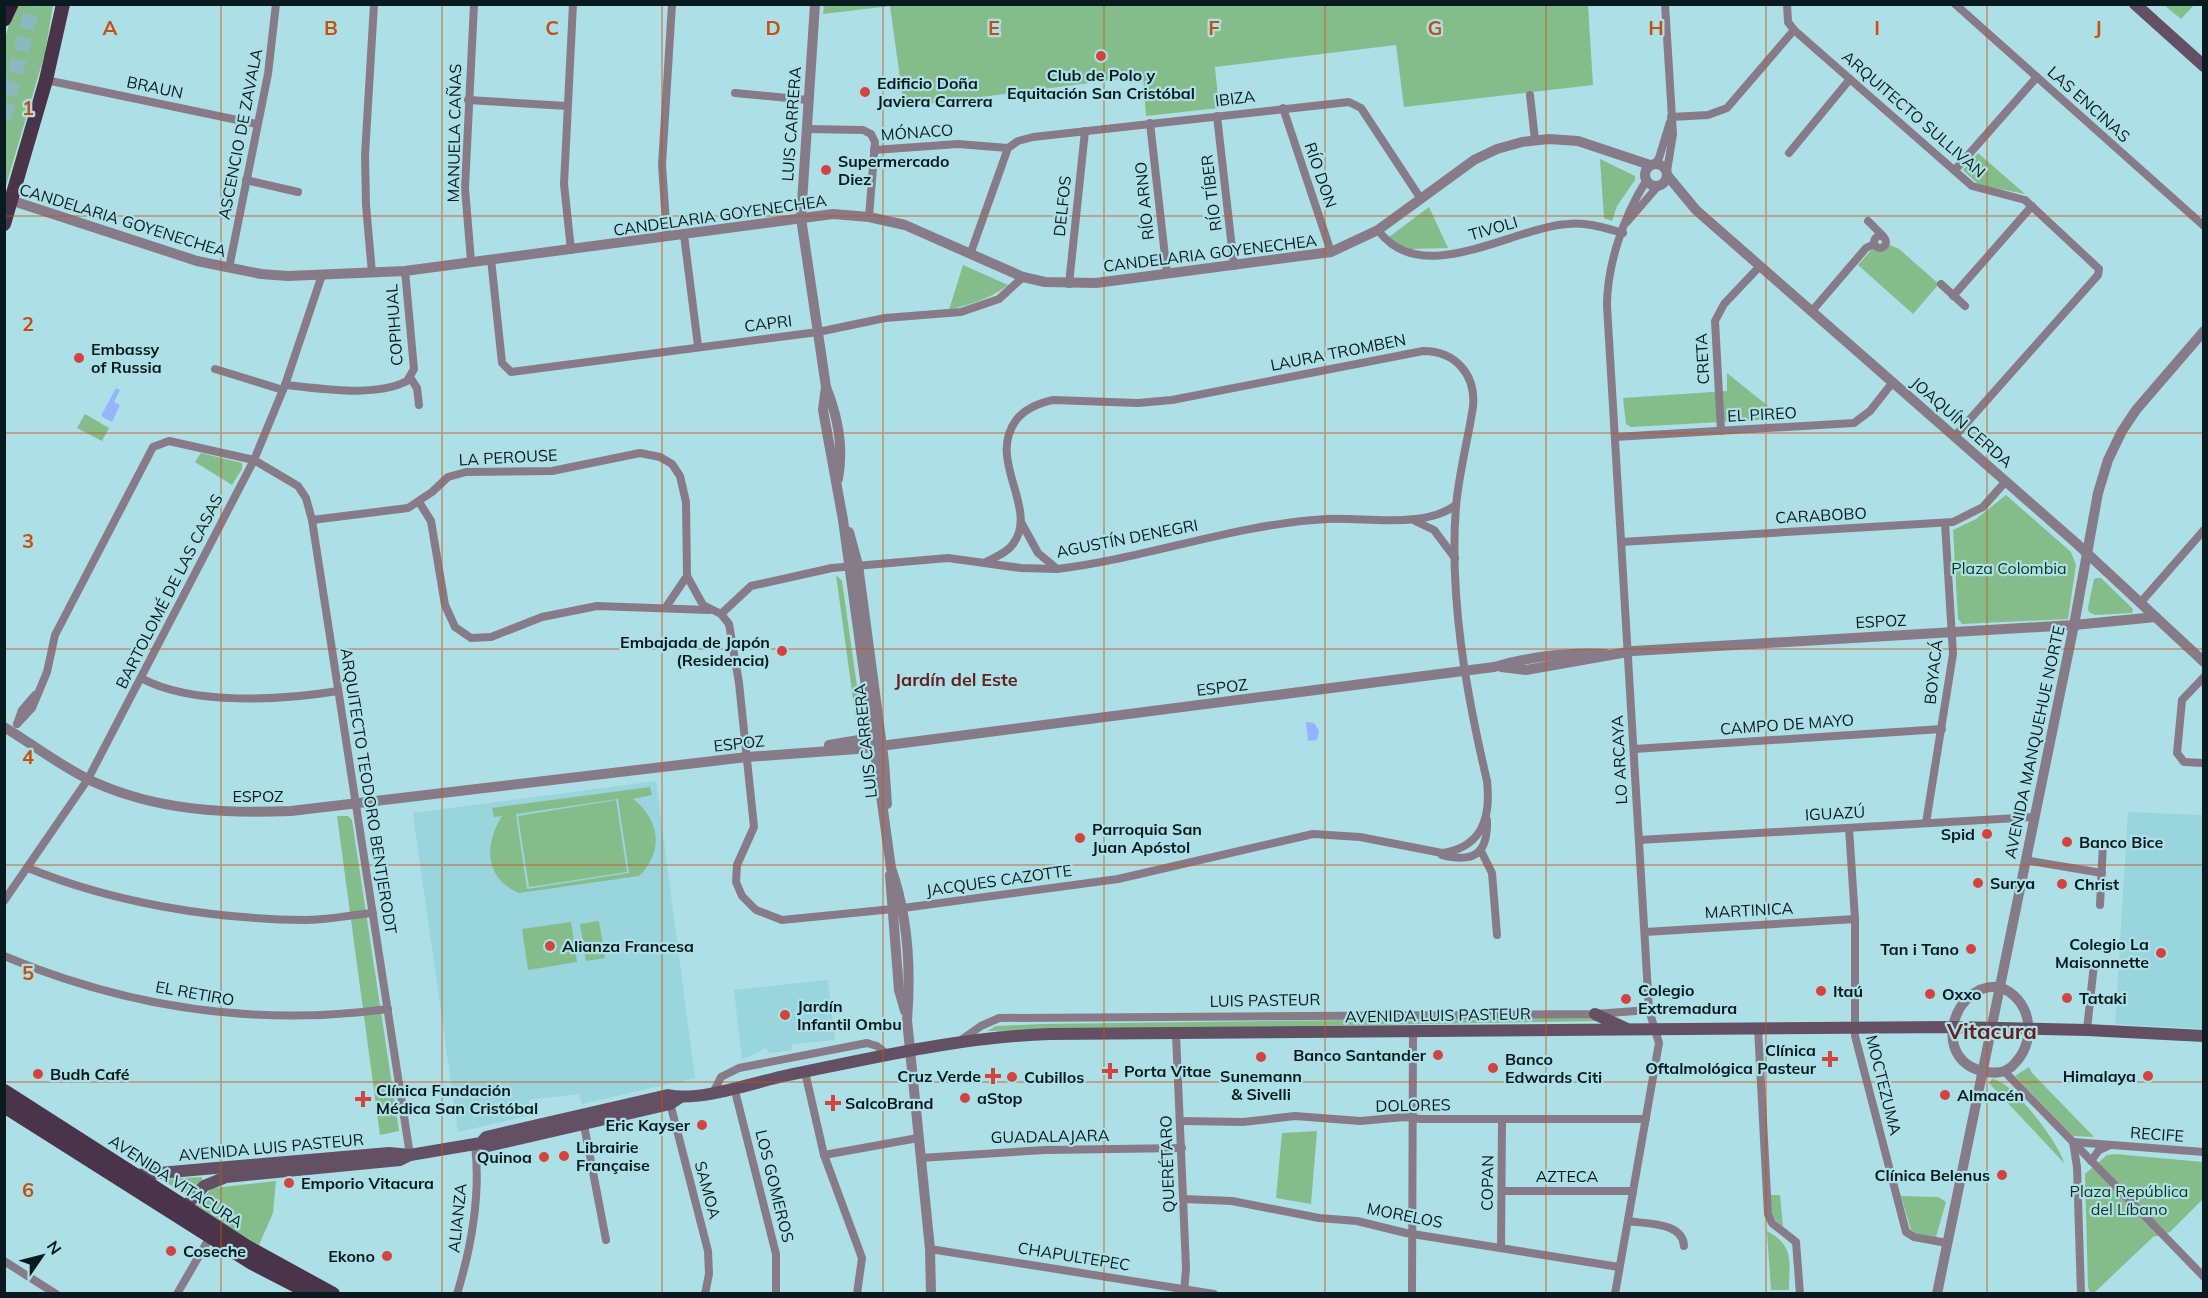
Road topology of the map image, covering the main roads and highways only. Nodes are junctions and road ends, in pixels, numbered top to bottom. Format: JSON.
{"nodes":[{"id":1,"x":11,"y":4,"type":"edge"},
{"id":2,"x":63,"y":4,"type":"edge"},
{"id":3,"x":2135,"y":4,"type":"edge"},
{"id":4,"x":4,"y":19,"type":"edge"},
{"id":5,"x":2204,"y":66,"type":"edge"},
{"id":6,"x":8,"y":200,"type":"edge"},
{"id":7,"x":4,"y":224,"type":"edge"},
{"id":8,"x":1595,"y":1014,"type":"road end"},
{"id":9,"x":1629,"y":1030,"type":"junction"},
{"id":10,"x":2204,"y":1036,"type":"edge"},
{"id":11,"x":4,"y":1091,"type":"edge"},
{"id":12,"x":4,"y":1106,"type":"edge"},
{"id":13,"x":410,"y":1155,"type":"junction"},
{"id":14,"x":136,"y":1174,"type":"junction"},
{"id":15,"x":160,"y":1206,"type":"junction"},
{"id":16,"x":185,"y":1207,"type":"junction"},
{"id":17,"x":232,"y":1236,"type":"junction"},
{"id":18,"x":210,"y":1238,"type":"junction"},
{"id":19,"x":312,"y":1293,"type":"edge"},
{"id":20,"x":333,"y":1293,"type":"edge"}],
"edges":[{"from":1,"to":4,"type":"highway"},
{"from":2,"to":6,"type":"main road"},
{"from":3,"to":5,"type":"main road"},
{"from":6,"to":7,"type":"main road"},
{"from":8,"to":9,"type":"main road"},
{"from":9,"to":10,"type":"main road","name":"AVENIDA LUIS PASTEUR"},
{"from":9,"to":13,"type":"main road","name":"AVENIDA LUIS PASTEUR"},
{"from":11,"to":14,"type":"main road","name":"AVENIDA VITACURA"},
{"from":12,"to":15,"type":"main road","name":"AVENIDA VITACURA"},
{"from":13,"to":14,"type":"main road","name":"AVENIDA LUIS PASTEUR"},
{"from":13,"to":16,"type":"main road","name":"AVENIDA LUIS PASTEUR"},
{"from":14,"to":16,"type":"main road","name":"AVENIDA VITACURA"},
{"from":15,"to":16,"type":"main road"},
{"from":15,"to":18,"type":"main road","name":"AVENIDA VITACURA"},
{"from":16,"to":17,"type":"main road","name":"AVENIDA VITACURA"},
{"from":17,"to":18,"type":"main road"},
{"from":17,"to":20,"type":"main road","name":"AVENIDA VITACURA"},
{"from":18,"to":19,"type":"main road","name":"AVENIDA VITACURA"}]}
